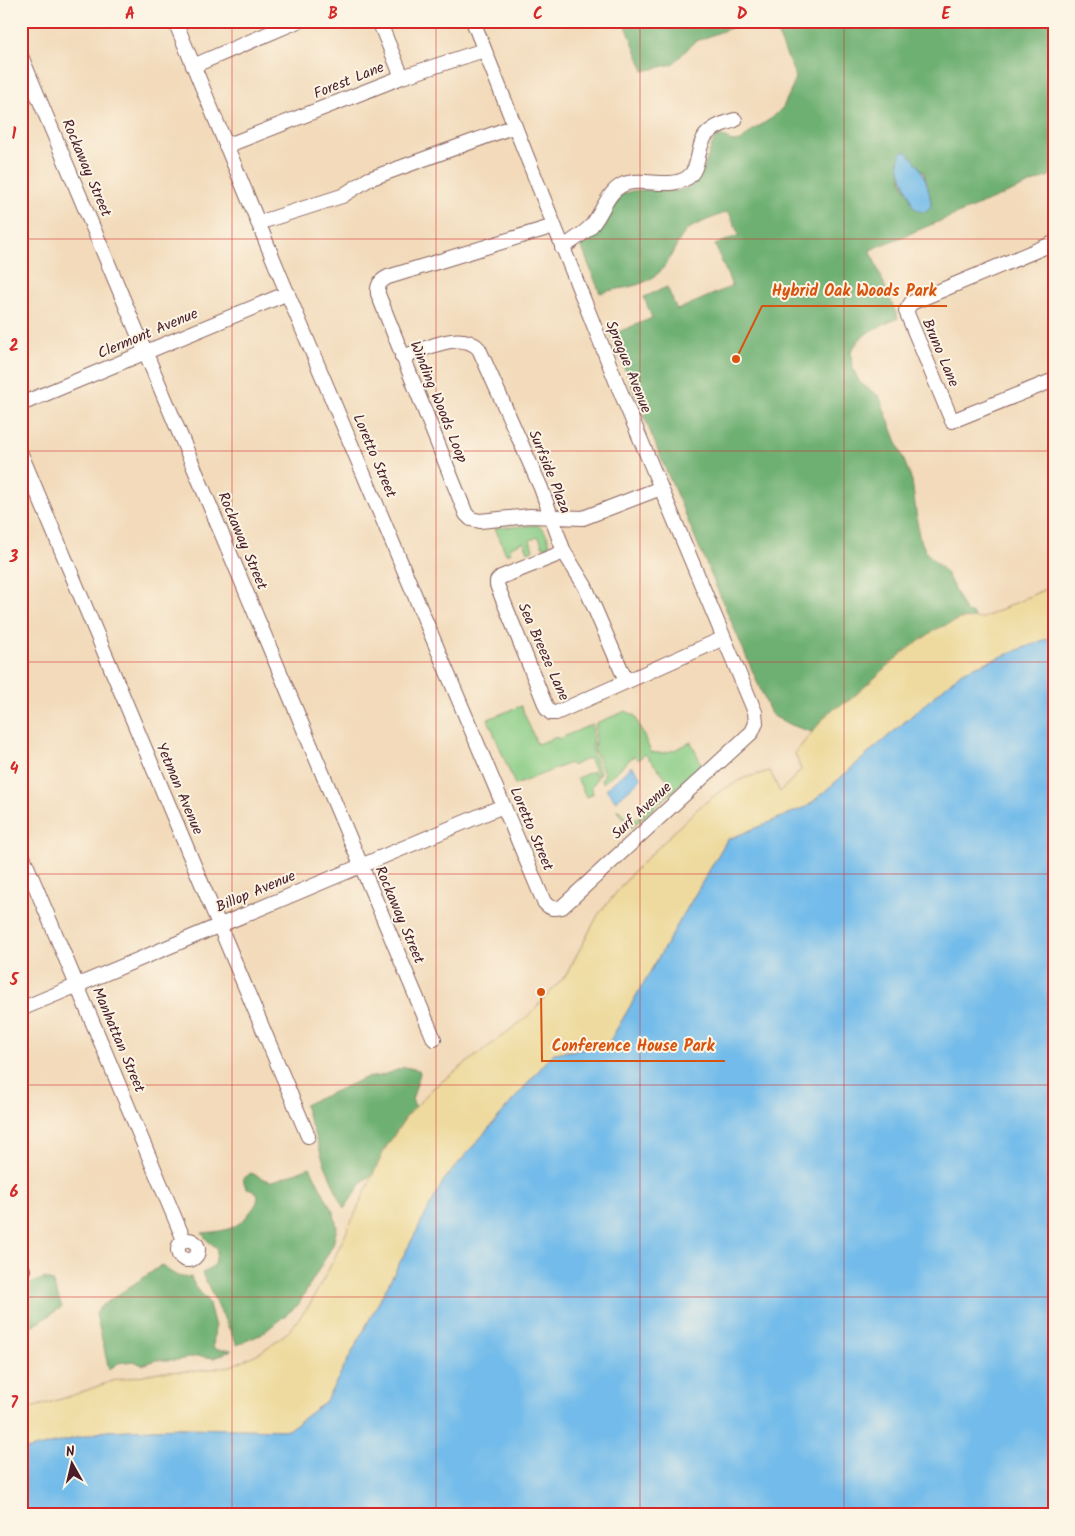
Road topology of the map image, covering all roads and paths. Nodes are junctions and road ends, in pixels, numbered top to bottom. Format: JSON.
{"nodes":[{"id":1,"x":175,"y":21,"type":"edge"},
{"id":2,"x":298,"y":21,"type":"edge"},
{"id":3,"x":379,"y":21,"type":"edge"},
{"id":4,"x":473,"y":21,"type":"edge"},
{"id":5,"x":484,"y":50,"type":"junction"},
{"id":6,"x":21,"y":56,"type":"edge"},
{"id":7,"x":193,"y":66,"type":"junction"},
{"id":8,"x":402,"y":77,"type":"junction"},
{"id":9,"x":734,"y":120,"type":"dead end"},
{"id":10,"x":515,"y":126,"type":"junction"},
{"id":11,"x":226,"y":146,"type":"junction"},
{"id":12,"x":258,"y":223,"type":"junction"},
{"id":13,"x":554,"y":226,"type":"junction"},
{"id":14,"x":1054,"y":243,"type":"edge"},
{"id":15,"x":562,"y":248,"type":"junction"},
{"id":16,"x":288,"y":293,"type":"junction"},
{"id":17,"x":145,"y":353,"type":"junction"},
{"id":18,"x":402,"y":357,"type":"junction"},
{"id":19,"x":1054,"y":380,"type":"edge"},
{"id":20,"x":21,"y":404,"type":"edge"},
{"id":21,"x":21,"y":454,"type":"edge"},
{"id":22,"x":661,"y":488,"type":"junction"},
{"id":23,"x":550,"y":516,"type":"junction"},
{"id":24,"x":564,"y":552,"type":"junction"},
{"id":25,"x":724,"y":638,"type":"junction"},
{"id":26,"x":626,"y":681,"type":"junction"},
{"id":27,"x":756,"y":723,"type":"joint"},
{"id":28,"x":504,"y":806,"type":"junction"},
{"id":29,"x":21,"y":852,"type":"edge"},
{"id":30,"x":361,"y":866,"type":"junction"},
{"id":31,"x":544,"y":902,"type":"joint"},
{"id":32,"x":219,"y":925,"type":"junction"},
{"id":33,"x":77,"y":985,"type":"junction"},
{"id":34,"x":21,"y":1009,"type":"edge"},
{"id":35,"x":434,"y":1039,"type":"dead end"},
{"id":36,"x":308,"y":1136,"type":"dead end"},
{"id":37,"x":184,"y":1240,"type":"dead end"}],
"edges":[{"from":1,"to":7,"type":"street","name":"Loretto Street"},
{"from":2,"to":7,"type":"street"},
{"from":3,"to":8,"type":"street"},
{"from":4,"to":5,"type":"street","name":"Sprague Avenue"},
{"from":5,"to":8,"type":"street","name":"Forest Lane"},
{"from":5,"to":10,"type":"street","name":"Sprague Avenue"},
{"from":6,"to":17,"type":"street","name":"Rockaway Street"},
{"from":7,"to":11,"type":"street","name":"Loretto Street"},
{"from":8,"to":11,"type":"street","name":"Forest Lane"},
{"from":9,"to":15,"type":"street"},
{"from":10,"to":12,"type":"street"},
{"from":10,"to":13,"type":"street","name":"Sprague Avenue"},
{"from":11,"to":12,"type":"street","name":"Loretto Street"},
{"from":12,"to":16,"type":"street","name":"Loretto Street"},
{"from":13,"to":15,"type":"street","name":"Sprague Avenue"},
{"from":13,"to":18,"type":"street","name":"Winding Woods Loop"},
{"from":14,"to":19,"type":"street","name":"Bruno Lane"},
{"from":15,"to":22,"type":"street","name":"Sprague Avenue"},
{"from":16,"to":17,"type":"street","name":"Clermont Avenue"},
{"from":16,"to":28,"type":"street","name":"Loretto Street"},
{"from":17,"to":20,"type":"street","name":"Clermont Avenue"},
{"from":17,"to":30,"type":"street","name":"Rockaway Street"},
{"from":18,"to":23,"type":"street","name":"Winding Woods Loop"},
{"from":18,"to":23,"type":"street","name":"Surfside Plaza"},
{"from":21,"to":32,"type":"street","name":"Yetman Avenue"},
{"from":22,"to":23,"type":"street","name":"Winding Woods Loop"},
{"from":22,"to":25,"type":"street","name":"Sprague Avenue"},
{"from":23,"to":24,"type":"street","name":"Surfside Plaza"},
{"from":24,"to":26,"type":"street","name":"Surfside Plaza"},
{"from":24,"to":26,"type":"street","name":"Sea Breeze Lane"},
{"from":25,"to":26,"type":"street","name":"Sea Breeze Lane"},
{"from":25,"to":27,"type":"street","name":"Sprague Avenue"},
{"from":27,"to":31,"type":"street","name":"Surf Avenue"},
{"from":28,"to":30,"type":"street","name":"Billop Avenue"},
{"from":28,"to":31,"type":"street","name":"Loretto Street"},
{"from":29,"to":33,"type":"street","name":"Manhattan Street"},
{"from":30,"to":32,"type":"street","name":"Billop Avenue"},
{"from":30,"to":35,"type":"street","name":"Rockaway Street"},
{"from":32,"to":33,"type":"street","name":"Billop Avenue"},
{"from":32,"to":36,"type":"street","name":"Yetman Avenue"},
{"from":33,"to":34,"type":"street","name":"Billop Avenue"},
{"from":33,"to":37,"type":"street","name":"Manhattan Street"}]}
